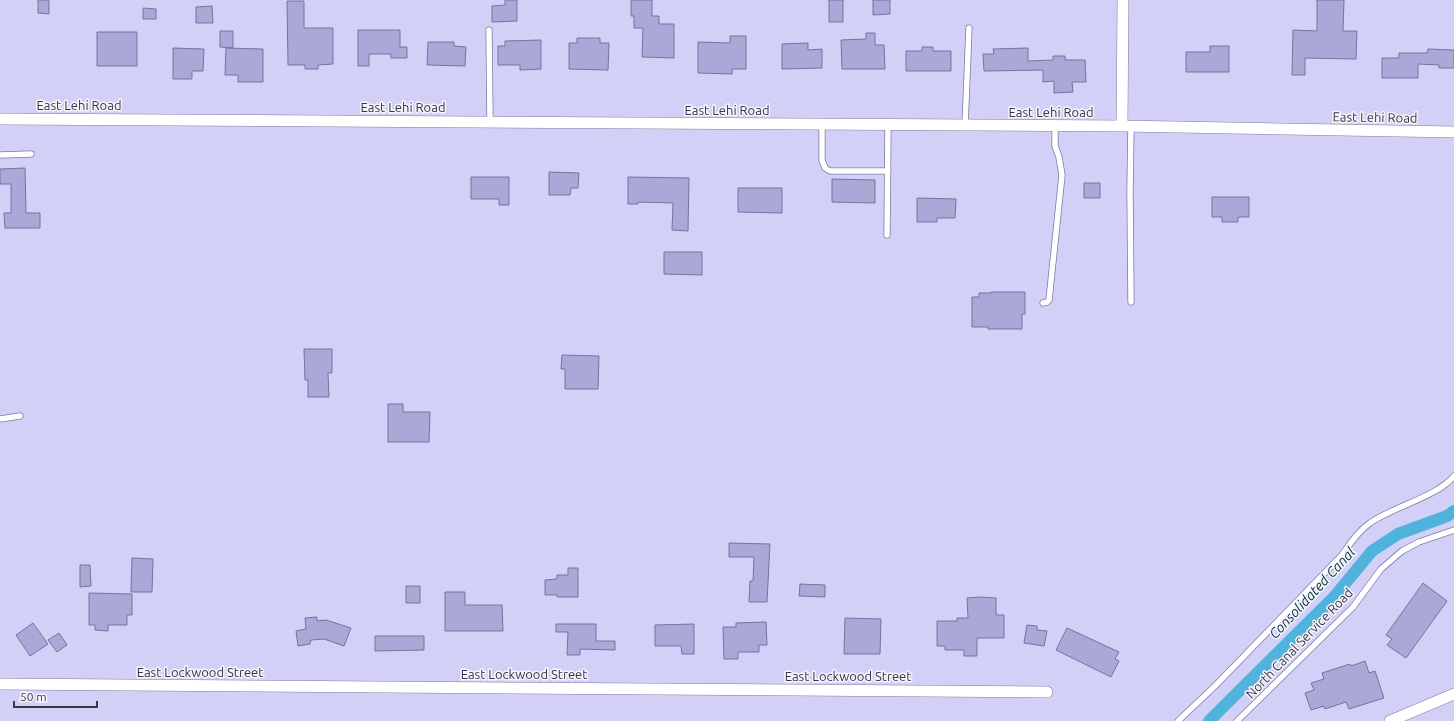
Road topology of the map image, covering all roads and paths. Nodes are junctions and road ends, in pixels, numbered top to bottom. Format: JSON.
{"nodes":[{"id":1,"x":1123,"y":0,"type":"edge"},
{"id":2,"x":969,"y":28,"type":"dead end"},
{"id":3,"x":489,"y":30,"type":"dead end"},
{"id":4,"x":0,"y":119,"type":"edge"},
{"id":5,"x":490,"y":122,"type":"junction"},
{"id":6,"x":822,"y":125,"type":"junction"},
{"id":7,"x":888,"y":125,"type":"junction"},
{"id":8,"x":965,"y":126,"type":"junction"},
{"id":9,"x":1055,"y":126,"type":"junction"},
{"id":10,"x":1127,"y":126,"type":"junction"},
{"id":11,"x":1454,"y":132,"type":"edge"},
{"id":12,"x":32,"y":154,"type":"dead end"},
{"id":13,"x":0,"y":155,"type":"edge"},
{"id":14,"x":888,"y":171,"type":"junction"},
{"id":15,"x":887,"y":235,"type":"dead end"},
{"id":16,"x":1131,"y":302,"type":"dead end"},
{"id":17,"x":1043,"y":303,"type":"dead end"},
{"id":18,"x":20,"y":416,"type":"dead end"},
{"id":19,"x":0,"y":419,"type":"edge"},
{"id":20,"x":1454,"y":476,"type":"edge"},
{"id":21,"x":1454,"y":530,"type":"edge"},
{"id":22,"x":0,"y":684,"type":"edge"},
{"id":23,"x":1047,"y":692,"type":"dead end"},
{"id":24,"x":1454,"y":694,"type":"edge"},
{"id":25,"x":1178,"y":721,"type":"edge"},
{"id":26,"x":1237,"y":721,"type":"edge"},
{"id":27,"x":1390,"y":721,"type":"edge"}],
"edges":[{"from":1,"to":10,"type":"street"},
{"from":2,"to":8,"type":"lane"},
{"from":3,"to":5,"type":"lane"},
{"from":4,"to":5,"type":"street","name":"East Lehi Road"},
{"from":5,"to":6,"type":"street","name":"East Lehi Road"},
{"from":6,"to":7,"type":"street","name":"East Lehi Road"},
{"from":6,"to":14,"type":"lane"},
{"from":7,"to":8,"type":"street","name":"East Lehi Road"},
{"from":7,"to":14,"type":"lane"},
{"from":8,"to":9,"type":"street","name":"East Lehi Road"},
{"from":9,"to":10,"type":"street","name":"East Lehi Road"},
{"from":9,"to":17,"type":"lane"},
{"from":10,"to":11,"type":"street","name":"East Lehi Road"},
{"from":10,"to":16,"type":"lane"},
{"from":12,"to":13,"type":"lane"},
{"from":14,"to":15,"type":"lane"},
{"from":18,"to":19,"type":"lane"},
{"from":20,"to":25,"type":"lane"},
{"from":21,"to":26,"type":"lane","name":"North Canal Service Road"},
{"from":22,"to":23,"type":"street","name":"East Lockwood Street"},
{"from":24,"to":27,"type":"street"}]}
